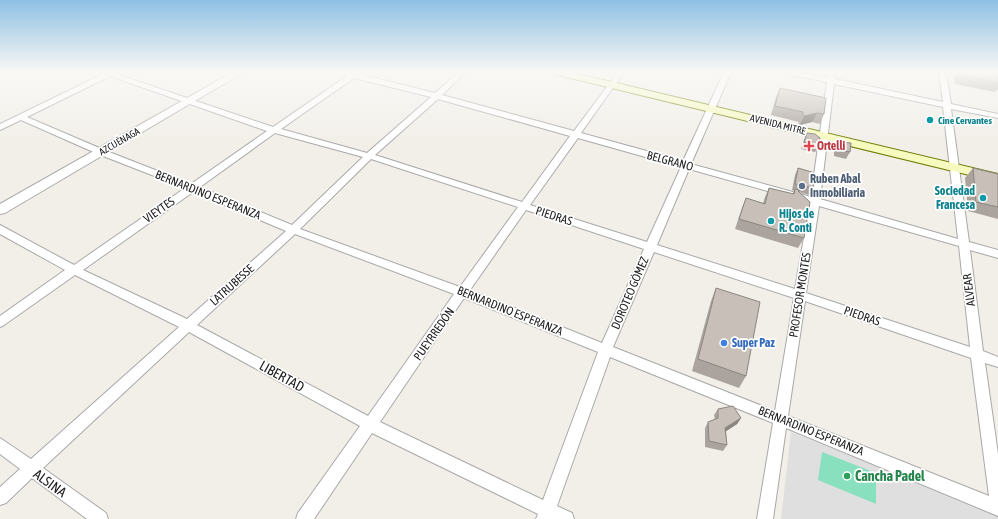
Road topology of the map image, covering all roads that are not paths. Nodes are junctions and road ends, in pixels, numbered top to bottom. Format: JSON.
{"nodes":[{"id":1,"x":62,"y":96,"type":"edge"},
{"id":2,"x":175,"y":96,"type":"edge"},
{"id":3,"x":196,"y":96,"type":"edge"},
{"id":4,"x":322,"y":96,"type":"edge"},
{"id":5,"x":437,"y":96,"type":"joint"},
{"id":6,"x":603,"y":96,"type":"edge"},
{"id":7,"x":665,"y":96,"type":"edge"},
{"id":8,"x":716,"y":96,"type":"edge"},
{"id":9,"x":829,"y":96,"type":"edge"},
{"id":10,"x":910,"y":96,"type":"edge"},
{"id":11,"x":946,"y":96,"type":"edge"},
{"id":12,"x":188,"y":101,"type":"junction"},
{"id":13,"x":947,"y":106,"type":"junction"},
{"id":14,"x":711,"y":107,"type":"junction"},
{"id":15,"x":998,"y":116,"type":"edge"},
{"id":16,"x":21,"y":117,"type":"junction"},
{"id":17,"x":0,"y":127,"type":"edge"},
{"id":18,"x":273,"y":130,"type":"junction"},
{"id":19,"x":823,"y":135,"type":"junction"},
{"id":20,"x":575,"y":136,"type":"junction"},
{"id":21,"x":100,"y":152,"type":"junction"},
{"id":22,"x":369,"y":156,"type":"junction"},
{"id":23,"x":686,"y":166,"type":"junction"},
{"id":24,"x":953,"y":167,"type":"junction"},
{"id":25,"x":998,"y":178,"type":"edge"},
{"id":26,"x":191,"y":187,"type":"junction"},
{"id":27,"x":814,"y":201,"type":"junction"},
{"id":28,"x":524,"y":206,"type":"junction"},
{"id":29,"x":0,"y":210,"type":"edge"},
{"id":30,"x":0,"y":229,"type":"edge"},
{"id":31,"x":293,"y":230,"type":"junction"},
{"id":32,"x":963,"y":244,"type":"junction"},
{"id":33,"x":650,"y":247,"type":"junction"},
{"id":34,"x":998,"y":254,"type":"edge"},
{"id":35,"x":74,"y":270,"type":"junction"},
{"id":36,"x":462,"y":292,"type":"junction"},
{"id":37,"x":800,"y":295,"type":"junction"},
{"id":38,"x":0,"y":322,"type":"edge"},
{"id":39,"x":187,"y":325,"type":"junction"},
{"id":40,"x":606,"y":349,"type":"junction"},
{"id":41,"x":977,"y":355,"type":"junction"},
{"id":42,"x":998,"y":362,"type":"edge"},
{"id":43,"x":780,"y":418,"type":"junction"},
{"id":44,"x":371,"y":425,"type":"junction"},
{"id":45,"x":0,"y":445,"type":"edge"},
{"id":46,"x":31,"y":469,"type":"junction"},
{"id":47,"x":0,"y":497,"type":"edge"},
{"id":48,"x":998,"y":508,"type":"edge"},
{"id":49,"x":546,"y":514,"type":"edge"},
{"id":50,"x":100,"y":519,"type":"edge"},
{"id":51,"x":304,"y":519,"type":"edge"},
{"id":52,"x":566,"y":519,"type":"edge"},
{"id":53,"x":765,"y":519,"type":"edge"}],
"edges":[{"from":1,"to":16,"type":"street"},
{"from":2,"to":12,"type":"street","name":"PIEDRAS"},
{"from":3,"to":12,"type":"street","name":"AZCUÉNAGA"},
{"from":4,"to":18,"type":"street","name":"VIEYTES"},
{"from":5,"to":20,"type":"street","name":"BELGRANO"},
{"from":5,"to":22,"type":"street","name":"LATRUBESSE"},
{"from":6,"to":20,"type":"street","name":"PUEYRREDÓN"},
{"from":7,"to":14,"type":"main road","name":"AVENIDA MITRE"},
{"from":8,"to":14,"type":"street","name":"DOROTEO GÓMEZ"},
{"from":9,"to":19,"type":"street","name":"PROFESOR MONTES"},
{"from":10,"to":13,"type":"street"},
{"from":11,"to":13,"type":"street","name":"ALVEAR"},
{"from":12,"to":18,"type":"street","name":"PIEDRAS"},
{"from":12,"to":21,"type":"street","name":"AZCUÉNAGA"},
{"from":13,"to":15,"type":"street"},
{"from":13,"to":24,"type":"street","name":"ALVEAR"},
{"from":14,"to":19,"type":"main road","name":"AVENIDA MITRE"},
{"from":14,"to":23,"type":"street","name":"DOROTEO GÓMEZ"},
{"from":16,"to":17,"type":"street"},
{"from":16,"to":21,"type":"street","name":"BERNARDINO ESPERANZA"},
{"from":18,"to":22,"type":"street","name":"PIEDRAS"},
{"from":18,"to":26,"type":"street","name":"VIEYTES"},
{"from":19,"to":24,"type":"main road","name":"AVENIDA MITRE"},
{"from":19,"to":27,"type":"street","name":"PROFESOR MONTES"},
{"from":20,"to":23,"type":"street","name":"BELGRANO"},
{"from":20,"to":28,"type":"street","name":"PUEYRREDÓN"},
{"from":21,"to":26,"type":"street","name":"BERNARDINO ESPERANZA"},
{"from":21,"to":29,"type":"street","name":"AZCUÉNAGA"},
{"from":22,"to":28,"type":"street","name":"PIEDRAS"},
{"from":22,"to":31,"type":"street","name":"LATRUBESSE"},
{"from":23,"to":27,"type":"street","name":"BELGRANO"},
{"from":23,"to":33,"type":"street","name":"DOROTEO GÓMEZ"},
{"from":24,"to":25,"type":"main road","name":"AVENIDA MITRE"},
{"from":24,"to":32,"type":"street","name":"ALVEAR"},
{"from":26,"to":31,"type":"street","name":"BERNARDINO ESPERANZA"},
{"from":26,"to":35,"type":"street","name":"VIEYTES"},
{"from":27,"to":32,"type":"street","name":"BELGRANO"},
{"from":27,"to":37,"type":"street","name":"PROFESOR MONTES"},
{"from":28,"to":33,"type":"street","name":"PIEDRAS"},
{"from":28,"to":36,"type":"street","name":"PUEYRREDÓN"},
{"from":30,"to":35,"type":"street","name":"LIBERTAD"},
{"from":31,"to":36,"type":"street","name":"BERNARDINO ESPERANZA"},
{"from":31,"to":39,"type":"street","name":"LATRUBESSE"},
{"from":32,"to":34,"type":"street","name":"BELGRANO"},
{"from":32,"to":41,"type":"street","name":"ALVEAR"},
{"from":33,"to":37,"type":"street","name":"PIEDRAS"},
{"from":33,"to":40,"type":"street","name":"DOROTEO GÓMEZ"},
{"from":35,"to":38,"type":"street","name":"VIEYTES"},
{"from":35,"to":39,"type":"street","name":"LIBERTAD"},
{"from":36,"to":40,"type":"street","name":"BERNARDINO ESPERANZA"},
{"from":36,"to":44,"type":"street","name":"PUEYRREDÓN"},
{"from":37,"to":41,"type":"street","name":"PIEDRAS"},
{"from":37,"to":43,"type":"street","name":"PROFESOR MONTES"},
{"from":39,"to":44,"type":"street","name":"LIBERTAD"},
{"from":39,"to":46,"type":"street","name":"LATRUBESSE"},
{"from":40,"to":43,"type":"street","name":"BERNARDINO ESPERANZA"},
{"from":40,"to":49,"type":"street","name":"DOROTEO GÓMEZ"},
{"from":41,"to":42,"type":"street","name":"PIEDRAS"},
{"from":41,"to":48,"type":"street","name":"ALVEAR"},
{"from":43,"to":48,"type":"street","name":"BERNARDINO ESPERANZA"},
{"from":43,"to":53,"type":"street","name":"PROFESOR MONTES"},
{"from":44,"to":49,"type":"street","name":"LIBERTAD"},
{"from":44,"to":51,"type":"street","name":"PUEYRREDÓN"},
{"from":45,"to":46,"type":"street","name":"ALSINA"},
{"from":46,"to":47,"type":"street","name":"LATRUBESSE"},
{"from":46,"to":50,"type":"street","name":"ALSINA"},
{"from":49,"to":52,"type":"street","name":"LIBERTAD"}]}
